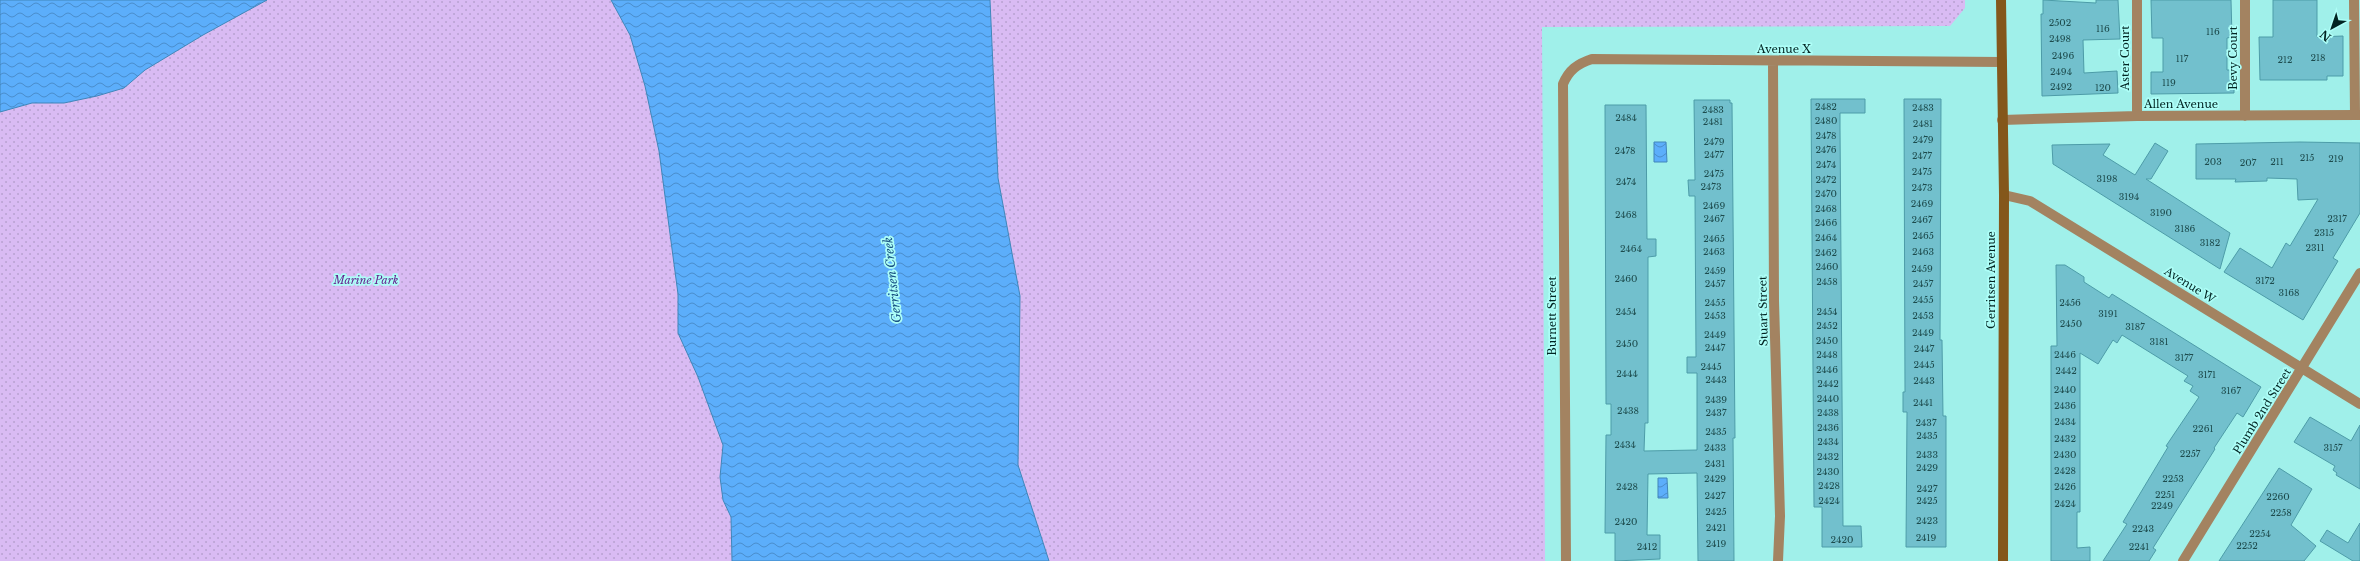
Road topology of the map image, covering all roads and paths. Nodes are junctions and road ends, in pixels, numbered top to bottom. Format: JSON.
{"nodes":[{"id":1,"x":2001,"y":0,"type":"edge"},
{"id":2,"x":2137,"y":0,"type":"edge"},
{"id":3,"x":2245,"y":0,"type":"edge"},
{"id":4,"x":2354,"y":0,"type":"edge"},
{"id":5,"x":1773,"y":61,"type":"junction"},
{"id":6,"x":2002,"y":62,"type":"junction"},
{"id":7,"x":1569,"y":72,"type":"joint"},
{"id":8,"x":2357,"y":115,"type":"edge"},
{"id":9,"x":2137,"y":116,"type":"junction"},
{"id":10,"x":2245,"y":116,"type":"junction"},
{"id":11,"x":2002,"y":120,"type":"junction"},
{"id":12,"x":2004,"y":195,"type":"junction"},
{"id":13,"x":2360,"y":273,"type":"edge"},
{"id":14,"x":2302,"y":368,"type":"junction"},
{"id":15,"x":2360,"y":404,"type":"edge"},
{"id":16,"x":1566,"y":561,"type":"edge"},
{"id":17,"x":1778,"y":561,"type":"edge"},
{"id":18,"x":2003,"y":561,"type":"edge"},
{"id":19,"x":2183,"y":561,"type":"edge"}],
"edges":[{"from":1,"to":6,"type":"main road","name":"Gerritsen Avenue"},
{"from":2,"to":9,"type":"street","name":"Aster Court"},
{"from":3,"to":10,"type":"street","name":"Bevy Court"},
{"from":4,"to":8,"type":"street"},
{"from":5,"to":6,"type":"street","name":"Avenue X"},
{"from":5,"to":7,"type":"street","name":"Avenue X"},
{"from":5,"to":17,"type":"street","name":"Stuart Street"},
{"from":6,"to":11,"type":"main road","name":"Gerritsen Avenue"},
{"from":7,"to":16,"type":"street","name":"Burnett Street"},
{"from":8,"to":10,"type":"street","name":"Allen Avenue"},
{"from":9,"to":10,"type":"street","name":"Allen Avenue"},
{"from":9,"to":11,"type":"street","name":"Allen Avenue"},
{"from":11,"to":12,"type":"main road","name":"Gerritsen Avenue"},
{"from":12,"to":14,"type":"street","name":"Avenue W"},
{"from":12,"to":18,"type":"main road","name":"Gerritsen Avenue"},
{"from":13,"to":14,"type":"street","name":"Plumb 2nd Street"},
{"from":14,"to":15,"type":"street","name":"Avenue W"},
{"from":14,"to":19,"type":"street","name":"Plumb 2nd Street"}]}
